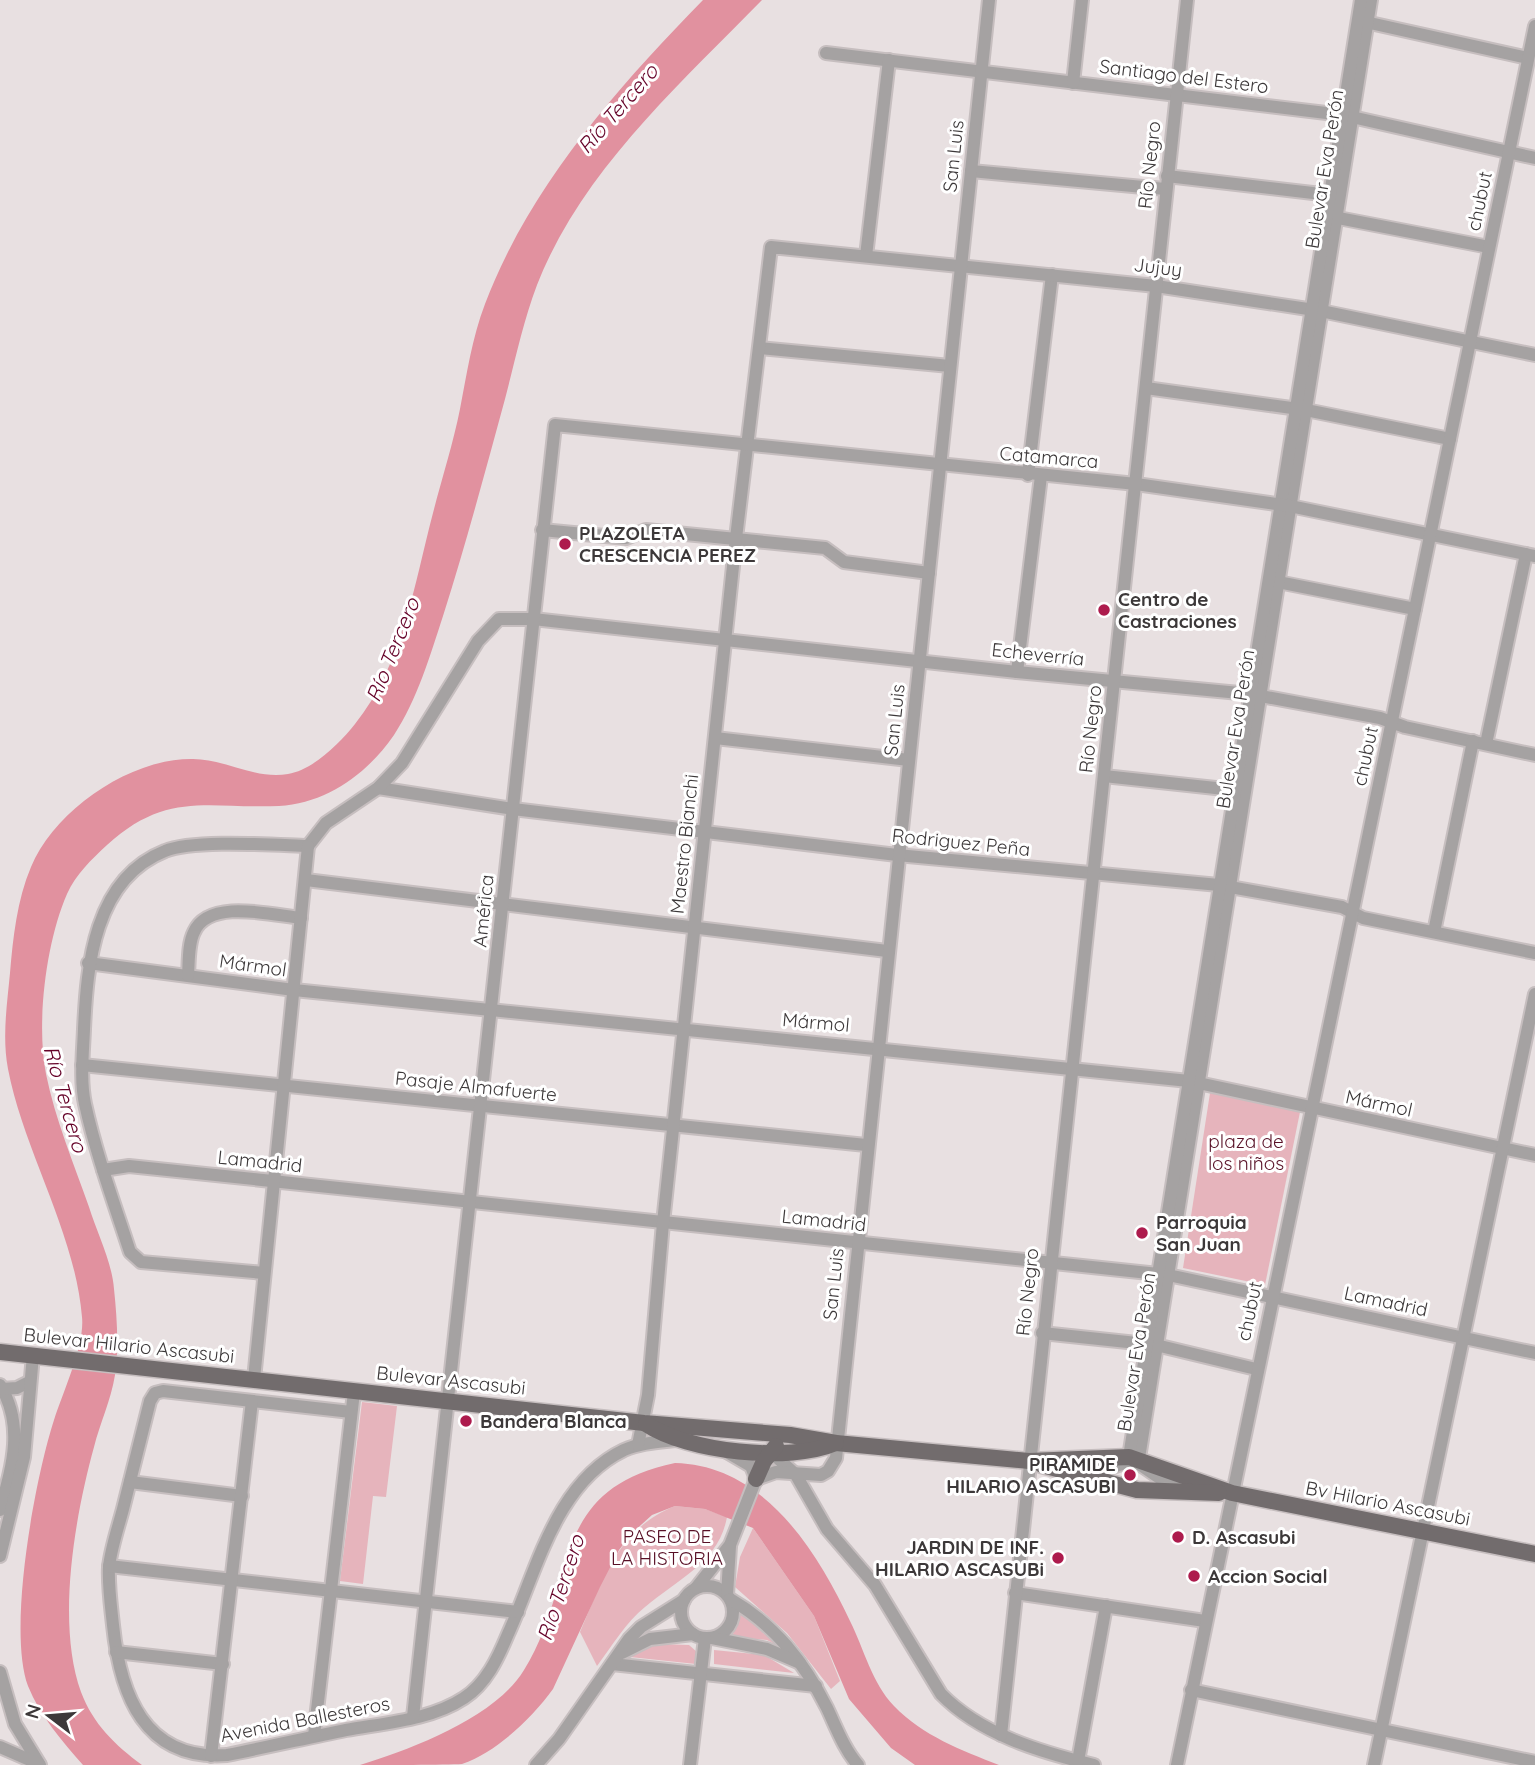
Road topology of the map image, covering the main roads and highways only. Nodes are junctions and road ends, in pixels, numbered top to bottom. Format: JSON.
{"nodes":[{"id":1,"x":0,"y":1352,"type":"edge"},
{"id":2,"x":254,"y":1379,"type":"joint"},
{"id":3,"x":644,"y":1423,"type":"junction"},
{"id":4,"x":814,"y":1438,"type":"junction"},
{"id":5,"x":836,"y":1443,"type":"junction"},
{"id":6,"x":771,"y":1452,"type":"junction"},
{"id":7,"x":1029,"y":1461,"type":"junction"},
{"id":8,"x":756,"y":1479,"type":"road end"},
{"id":9,"x":1232,"y":1493,"type":"junction"},
{"id":10,"x":1535,"y":1554,"type":"edge"}],
"edges":[{"from":1,"to":2,"type":"main road","name":"Bulevar Hilario Ascasubi"},
{"from":2,"to":3,"type":"main road","name":"Bulevar Ascasubi"},
{"from":3,"to":4,"type":"main road"},
{"from":3,"to":6,"type":"main road"},
{"from":4,"to":5,"type":"main road"},
{"from":4,"to":6,"type":"main road"},
{"from":5,"to":6,"type":"main road"},
{"from":5,"to":7,"type":"main road"},
{"from":6,"to":8,"type":"main road"},
{"from":7,"to":9,"type":"main road"},
{"from":7,"to":9,"type":"main road"},
{"from":9,"to":10,"type":"main road","name":"Bv Hilario Ascasubi"}]}
